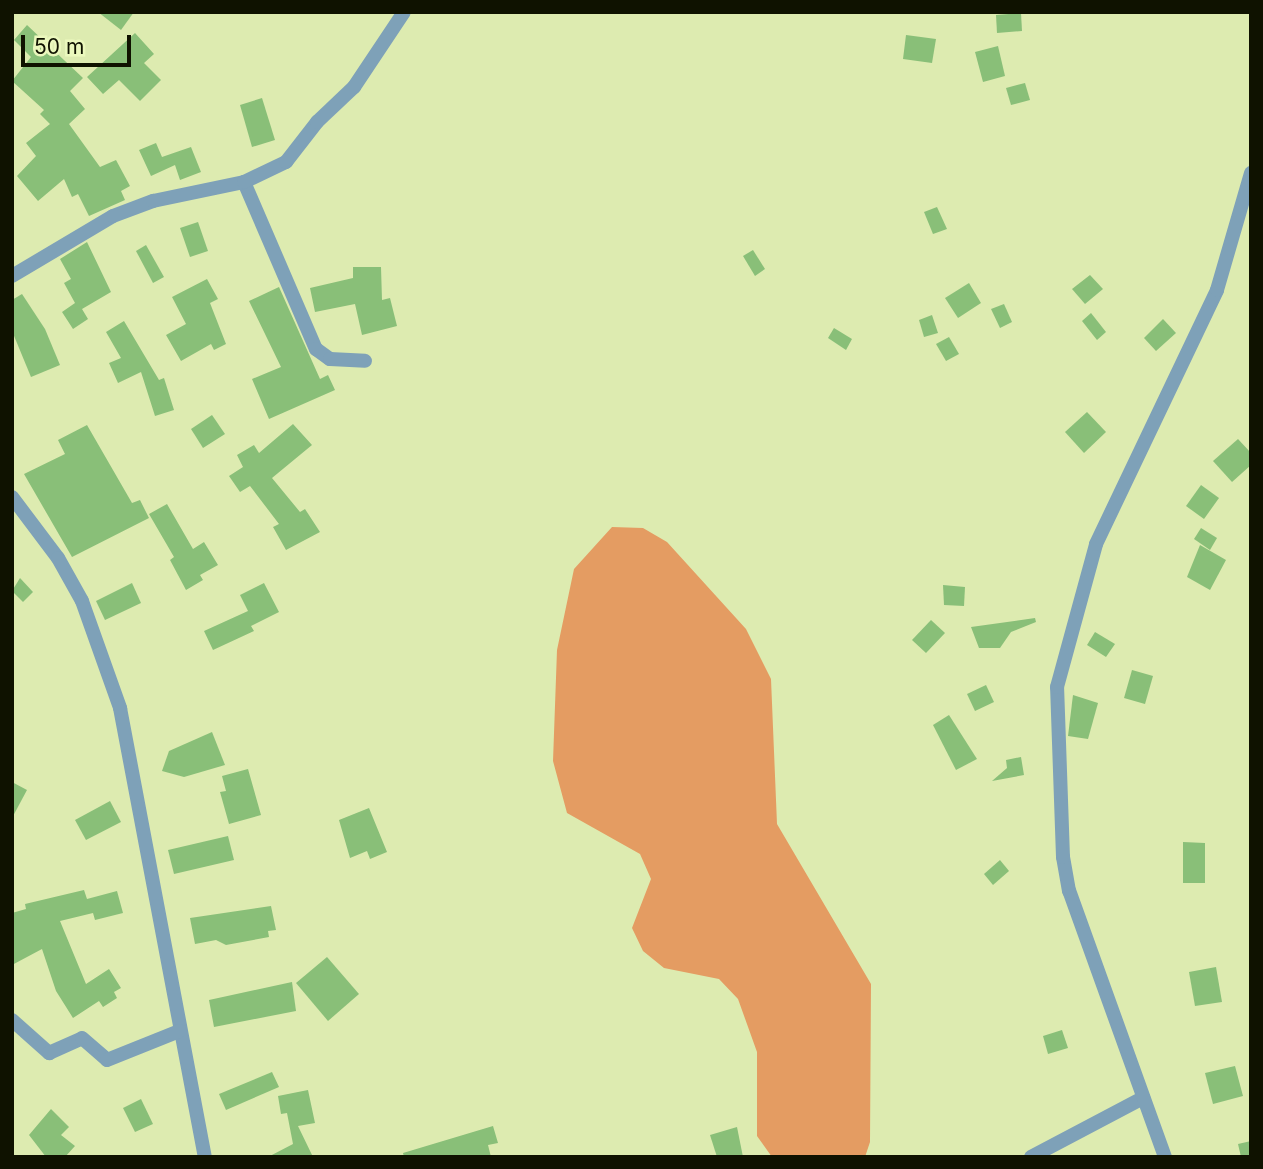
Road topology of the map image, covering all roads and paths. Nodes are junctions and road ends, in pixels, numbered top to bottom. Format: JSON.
{"nodes":[{"id":1,"x":404,"y":12,"type":"edge"},
{"id":2,"x":1251,"y":173,"type":"edge"},
{"id":3,"x":244,"y":182,"type":"junction"},
{"id":4,"x":12,"y":276,"type":"edge"},
{"id":5,"x":365,"y":360,"type":"dead end"},
{"id":6,"x":12,"y":497,"type":"edge"},
{"id":7,"x":12,"y":1020,"type":"edge"},
{"id":8,"x":179,"y":1031,"type":"junction"},
{"id":9,"x":1143,"y":1098,"type":"junction"},
{"id":10,"x":205,"y":1157,"type":"edge"},
{"id":11,"x":1031,"y":1157,"type":"edge"},
{"id":12,"x":1166,"y":1157,"type":"edge"}],
"edges":[{"from":1,"to":3,"type":"street"},
{"from":2,"to":9,"type":"street"},
{"from":3,"to":4,"type":"street"},
{"from":3,"to":5,"type":"street"},
{"from":6,"to":8,"type":"street"},
{"from":7,"to":8,"type":"street"},
{"from":8,"to":10,"type":"street"},
{"from":9,"to":11,"type":"street"},
{"from":9,"to":12,"type":"street"}]}
